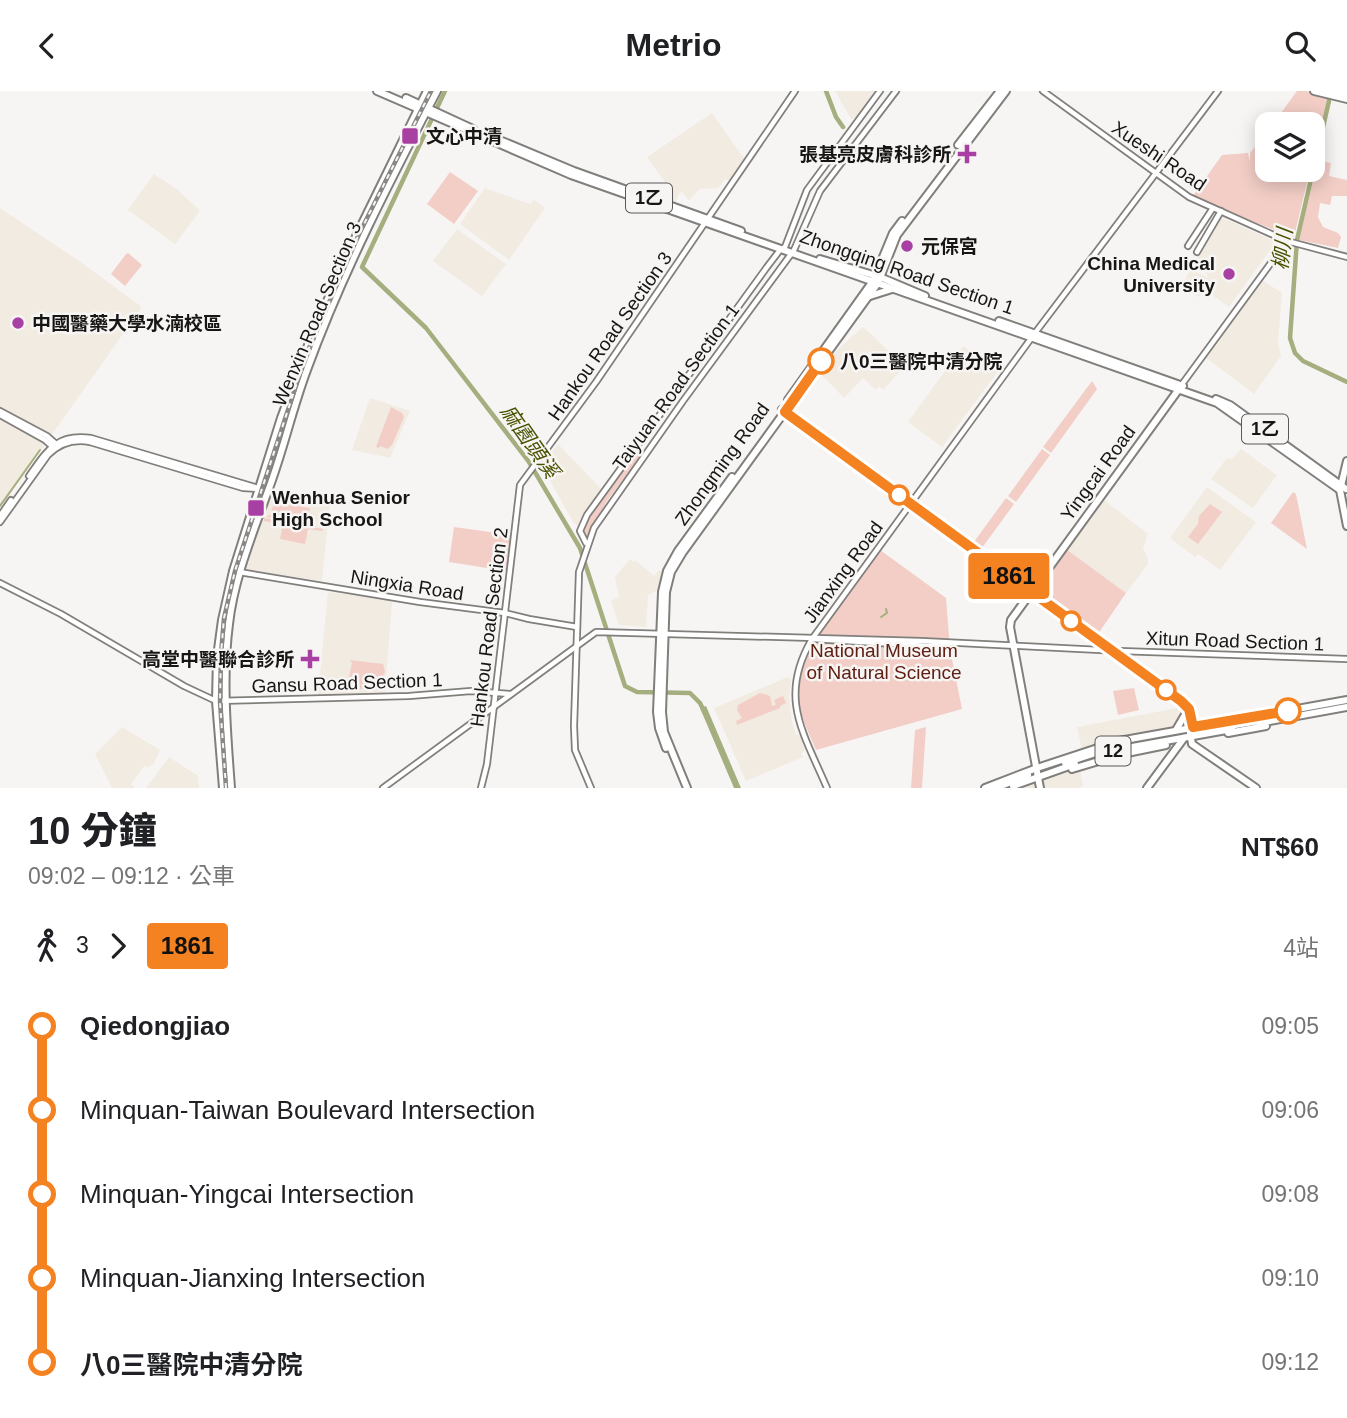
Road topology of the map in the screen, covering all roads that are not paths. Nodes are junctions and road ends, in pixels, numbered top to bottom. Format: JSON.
{"nodes":[{"id":1,"x":377,"y":91,"type":"edge"},
{"id":2,"x":388,"y":91,"type":"edge"},
{"id":3,"x":427,"y":91,"type":"edge"},
{"id":4,"x":437,"y":91,"type":"edge"},
{"id":5,"x":796,"y":91,"type":"edge"},
{"id":6,"x":880,"y":91,"type":"edge"},
{"id":7,"x":896,"y":91,"type":"edge"},
{"id":8,"x":1000,"y":91,"type":"edge"},
{"id":9,"x":1006,"y":91,"type":"edge"},
{"id":10,"x":1043,"y":91,"type":"edge"},
{"id":11,"x":1218,"y":91,"type":"edge"},
{"id":12,"x":1318,"y":92,"type":"edge"},
{"id":13,"x":1330,"y":93,"type":"edge"},
{"id":14,"x":1347,"y":97,"type":"edge"},
{"id":15,"x":419,"y":106,"type":"junction"},
{"id":16,"x":434,"y":112,"type":"junction"},
{"id":17,"x":1156,"y":174,"type":"junction"},
{"id":18,"x":1213,"y":208,"type":"junction"},
{"id":19,"x":1221,"y":211,"type":"junction"},
{"id":20,"x":707,"y":221,"type":"junction"},
{"id":21,"x":1293,"y":243,"type":"junction"},
{"id":22,"x":1188,"y":246,"type":"dead end"},
{"id":23,"x":783,"y":248,"type":"junction"},
{"id":24,"x":793,"y":252,"type":"junction"},
{"id":25,"x":1198,"y":252,"type":"dead end"},
{"id":26,"x":1347,"y":257,"type":"edge"},
{"id":27,"x":882,"y":263,"type":"junction"},
{"id":28,"x":859,"y":274,"type":"junction"},
{"id":29,"x":876,"y":279,"type":"junction"},
{"id":30,"x":894,"y":286,"type":"junction"},
{"id":31,"x":864,"y":297,"type":"junction"},
{"id":32,"x":1033,"y":335,"type":"junction"},
{"id":33,"x":1180,"y":387,"type":"junction"},
{"id":34,"x":783,"y":410,"type":"junction"},
{"id":35,"x":0,"y":413,"type":"edge"},
{"id":36,"x":55,"y":446,"type":"junction"},
{"id":37,"x":1347,"y":461,"type":"edge"},
{"id":38,"x":532,"y":470,"type":"joint"},
{"id":39,"x":258,"y":489,"type":"junction"},
{"id":40,"x":1345,"y":489,"type":"edge"},
{"id":41,"x":911,"y":504,"type":"junction"},
{"id":42,"x":0,"y":516,"type":"edge"},
{"id":43,"x":0,"y":522,"type":"edge"},
{"id":44,"x":1347,"y":526,"type":"edge"},
{"id":45,"x":587,"y":544,"type":"junction"},
{"id":46,"x":233,"y":572,"type":"junction"},
{"id":47,"x":241,"y":573,"type":"junction"},
{"id":48,"x":0,"y":583,"type":"edge"},
{"id":49,"x":1031,"y":592,"type":"junction"},
{"id":50,"x":505,"y":613,"type":"junction"},
{"id":51,"x":577,"y":627,"type":"junction"},
{"id":52,"x":662,"y":634,"type":"junction"},
{"id":53,"x":812,"y":639,"type":"junction"},
{"id":54,"x":577,"y":646,"type":"junction"},
{"id":55,"x":1014,"y":646,"type":"junction"},
{"id":56,"x":1111,"y":649,"type":"junction"},
{"id":57,"x":1347,"y":659,"type":"edge"},
{"id":58,"x":511,"y":693,"type":"junction"},
{"id":59,"x":495,"y":694,"type":"junction"},
{"id":60,"x":216,"y":701,"type":"junction"},
{"id":61,"x":225,"y":702,"type":"junction"},
{"id":62,"x":1186,"y":705,"type":"junction"},
{"id":63,"x":1347,"y":705,"type":"edge"},
{"id":64,"x":494,"y":706,"type":"junction"},
{"id":65,"x":1186,"y":713,"type":"junction"},
{"id":66,"x":1175,"y":730,"type":"junction"},
{"id":67,"x":1190,"y":737,"type":"junction"},
{"id":68,"x":1200,"y":747,"type":"junction"},
{"id":69,"x":1038,"y":777,"type":"edge"},
{"id":70,"x":223,"y":788,"type":"edge"},
{"id":71,"x":231,"y":788,"type":"edge"},
{"id":72,"x":383,"y":788,"type":"edge"},
{"id":73,"x":481,"y":788,"type":"edge"},
{"id":74,"x":591,"y":788,"type":"edge"},
{"id":75,"x":685,"y":788,"type":"edge"},
{"id":76,"x":827,"y":788,"type":"edge"},
{"id":77,"x":985,"y":788,"type":"edge"},
{"id":78,"x":996,"y":788,"type":"edge"},
{"id":79,"x":1007,"y":788,"type":"edge"},
{"id":80,"x":1018,"y":788,"type":"edge"},
{"id":81,"x":1147,"y":788,"type":"edge"},
{"id":82,"x":1256,"y":788,"type":"edge"}],
"edges":[{"from":1,"to":15,"type":"main road","number":"1乙"},
{"from":2,"to":15,"type":"main road","number":"1乙"},
{"from":3,"to":15,"type":"main road","name":"Wenxin Road Section 3"},
{"from":4,"to":16,"type":"main road","name":"Wenxin Road Section 3"},
{"from":5,"to":20,"type":"street","name":"Hankou Road Section 3"},
{"from":6,"to":23,"type":"street"},
{"from":7,"to":24,"type":"street","name":"Taiyuan Road Section 1"},
{"from":8,"to":27,"type":"main road"},
{"from":9,"to":27,"type":"main road"},
{"from":10,"to":17,"type":"street","name":"Xueshi Road"},
{"from":11,"to":17,"type":"street","name":"Jianxing Road"},
{"from":12,"to":13,"type":"main road"},
{"from":13,"to":14,"type":"main road"},
{"from":15,"to":16,"type":"main road","number":"1乙"},
{"from":15,"to":39,"type":"main road","name":"Wenxin Road Section 3"},
{"from":16,"to":20,"type":"main road","name":"Zhongqing Road Section 1","number":"1乙"},
{"from":16,"to":47,"type":"main road","name":"Wenxin Road Section 3"},
{"from":17,"to":18,"type":"street","name":"Xueshi Road"},
{"from":17,"to":32,"type":"street","name":"Jianxing Road"},
{"from":18,"to":19,"type":"street","name":"Xueshi Road"},
{"from":18,"to":22,"type":"street"},
{"from":19,"to":21,"type":"street","name":"Xueshi Road"},
{"from":19,"to":25,"type":"street"},
{"from":20,"to":23,"type":"main road","name":"Zhongqing Road Section 1","number":"1乙"},
{"from":20,"to":38,"type":"street","name":"Hankou Road Section 3"},
{"from":21,"to":26,"type":"street","name":"Xueshi Road"},
{"from":21,"to":33,"type":"street","name":"Yingcai Road"},
{"from":23,"to":24,"type":"main road","name":"Zhongqing Road Section 1","number":"1乙"},
{"from":23,"to":45,"type":"street"},
{"from":24,"to":28,"type":"main road","name":"Zhongqing Road Section 1","number":"1乙"},
{"from":24,"to":45,"type":"street","name":"Taiyuan Road Section 1"},
{"from":27,"to":28,"type":"main road"},
{"from":27,"to":29,"type":"main road","name":"Zhongming Road"},
{"from":27,"to":30,"type":"main road"},
{"from":28,"to":29,"type":"main road","name":"Zhongqing Road Section 1","number":"1乙"},
{"from":28,"to":31,"type":"main road"},
{"from":29,"to":30,"type":"main road","name":"Zhongqing Road Section 1","number":"1乙"},
{"from":29,"to":31,"type":"main road","name":"Zhongming Road"},
{"from":30,"to":31,"type":"main road"},
{"from":30,"to":32,"type":"main road","name":"Zhongqing Road Section 1","number":"1乙"},
{"from":31,"to":34,"type":"main road","name":"Zhongming Road"},
{"from":32,"to":33,"type":"main road","name":"Zhongqing Road Section 1","number":"1乙"},
{"from":32,"to":41,"type":"street","name":"Jianxing Road"},
{"from":33,"to":40,"type":"main road","name":"Zhongqing Road Section 1","number":"1乙"},
{"from":33,"to":49,"type":"main road","name":"Yingcai Road"},
{"from":34,"to":41,"type":"street"},
{"from":34,"to":52,"type":"main road","name":"Zhongming Road"},
{"from":35,"to":36,"type":"street"},
{"from":36,"to":39,"type":"street"},
{"from":36,"to":42,"type":"street"},
{"from":36,"to":43,"type":"street"},
{"from":37,"to":40,"type":"main road"},
{"from":38,"to":50,"type":"street","name":"Hankou Road Section 2"},
{"from":39,"to":46,"type":"main road","name":"Wenxin Road Section 3"},
{"from":40,"to":44,"type":"main road"},
{"from":41,"to":49,"type":"street"},
{"from":41,"to":53,"type":"street","name":"Jianxing Road"},
{"from":45,"to":51,"type":"street","name":"Taiyuan Road Section 1"},
{"from":46,"to":47,"type":"street","name":"Ningxia Road"},
{"from":46,"to":60,"type":"main road","name":"Wenxin Road Section 3"},
{"from":47,"to":50,"type":"street","name":"Ningxia Road"},
{"from":47,"to":61,"type":"main road","name":"Wenxin Road Section 3"},
{"from":48,"to":60,"type":"street","name":"Gansu Road Section 1"},
{"from":49,"to":55,"type":"main road","name":"Yingcai Road"},
{"from":49,"to":56,"type":"street"},
{"from":50,"to":51,"type":"street","name":"Ningxia Road"},
{"from":50,"to":59,"type":"street","name":"Hankou Road Section 2"},
{"from":51,"to":54,"type":"street"},
{"from":52,"to":53,"type":"street","name":"Xitun Road Section 1"},
{"from":52,"to":54,"type":"street","name":"Xitun Road Section 1"},
{"from":52,"to":75,"type":"main road","name":"Zhongming Road"},
{"from":53,"to":55,"type":"street","name":"Xitun Road Section 1"},
{"from":53,"to":76,"type":"street","name":"Jianxing Road"},
{"from":54,"to":58,"type":"street"},
{"from":54,"to":74,"type":"street"},
{"from":55,"to":56,"type":"street","name":"Xitun Road Section 1"},
{"from":55,"to":69,"type":"main road","name":"Yingcai Road"},
{"from":56,"to":57,"type":"street","name":"Xitun Road Section 1"},
{"from":56,"to":62,"type":"street"},
{"from":58,"to":59,"type":"street","name":"Gansu Road Section 1"},
{"from":58,"to":64,"type":"street"},
{"from":59,"to":61,"type":"street","name":"Gansu Road Section 1"},
{"from":59,"to":64,"type":"street","name":"Hankou Road Section 2"},
{"from":60,"to":61,"type":"street","name":"Gansu Road Section 1"},
{"from":60,"to":70,"type":"main road","name":"Wenxin Road Section 3"},
{"from":61,"to":71,"type":"main road","name":"Wenxin Road Section 3"},
{"from":62,"to":65,"type":"street"},
{"from":62,"to":67,"type":"street"},
{"from":63,"to":67,"type":"main road","number":"12"},
{"from":64,"to":72,"type":"street"},
{"from":64,"to":73,"type":"street","name":"Hankou Road Section 2"},
{"from":65,"to":66,"type":"main road"},
{"from":65,"to":67,"type":"street"},
{"from":66,"to":67,"type":"main road","number":"12"},
{"from":66,"to":69,"type":"main road","number":"12"},
{"from":67,"to":68,"type":"main road"},
{"from":67,"to":68,"type":"main road"},
{"from":67,"to":69,"type":"main road","number":"12"},
{"from":67,"to":69,"type":"main road","number":"12"},
{"from":67,"to":81,"type":"main road"},
{"from":68,"to":82,"type":"main road"},
{"from":69,"to":77,"type":"main road","number":"12"},
{"from":69,"to":78,"type":"main road","number":"12"},
{"from":69,"to":79,"type":"main road","number":"12"},
{"from":69,"to":80,"type":"main road","number":"12"}]}
